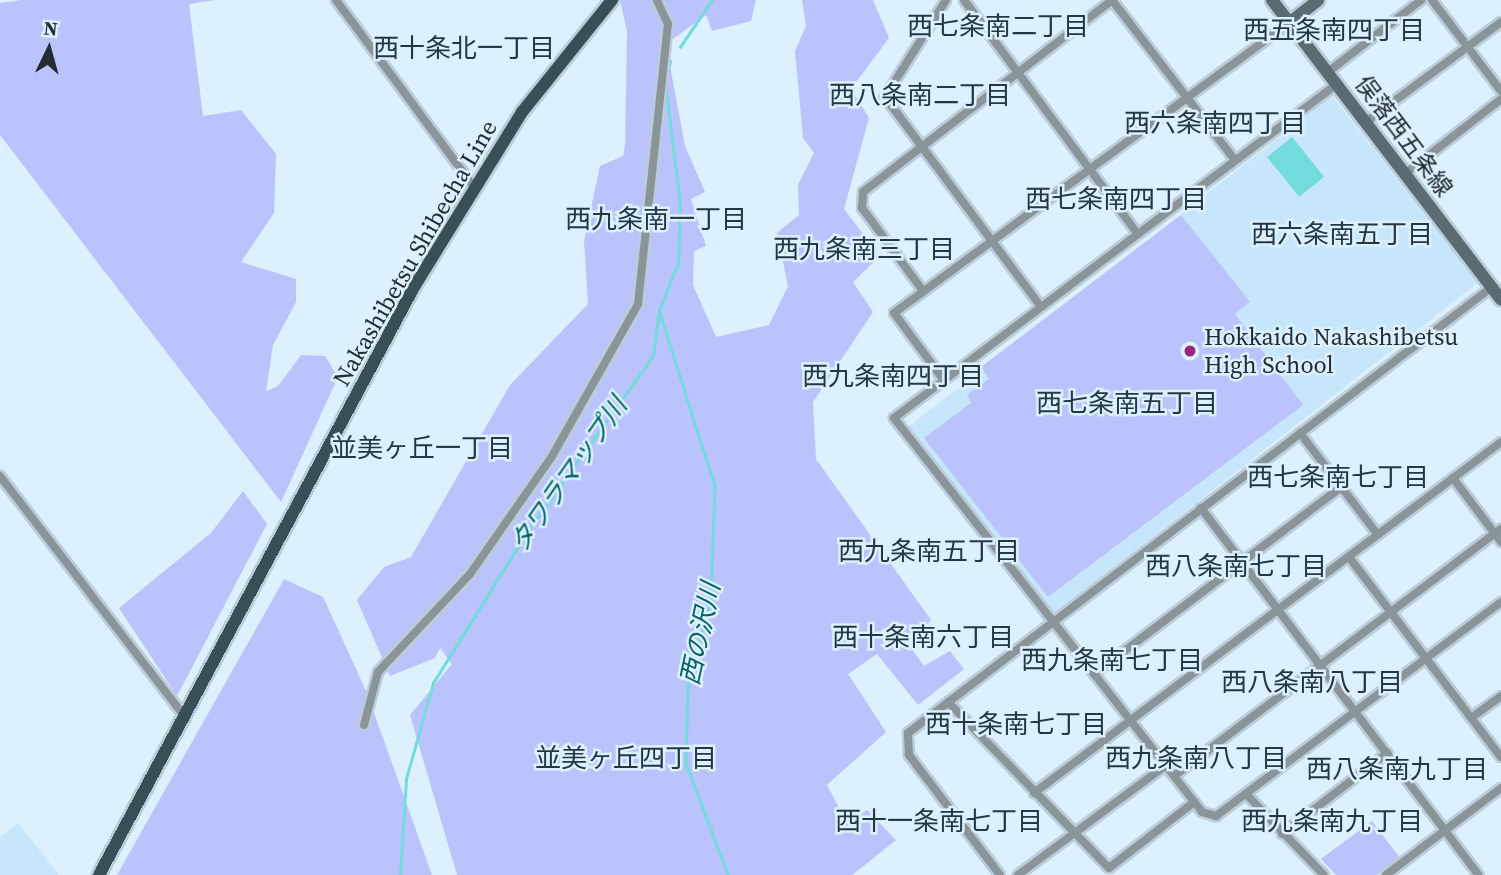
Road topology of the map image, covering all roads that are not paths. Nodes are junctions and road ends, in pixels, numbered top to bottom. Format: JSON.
{"nodes":[{"id":1,"x":336,"y":0,"type":"edge"},
{"id":2,"x":612,"y":0,"type":"edge"},
{"id":3,"x":657,"y":0,"type":"edge"},
{"id":4,"x":946,"y":0,"type":"edge"},
{"id":5,"x":964,"y":0,"type":"edge"},
{"id":6,"x":1112,"y":0,"type":"edge"},
{"id":7,"x":1272,"y":0,"type":"edge"},
{"id":8,"x":1318,"y":0,"type":"edge"},
{"id":9,"x":1421,"y":0,"type":"edge"},
{"id":10,"x":1432,"y":0,"type":"edge"},
{"id":11,"x":1501,"y":22,"type":"edge"},
{"id":12,"x":1289,"y":23,"type":"junction"},
{"id":13,"x":1468,"y":47,"type":"junction"},
{"id":14,"x":1018,"y":72,"type":"junction"},
{"id":15,"x":1328,"y":72,"type":"junction"},
{"id":16,"x":1337,"y":84,"type":"junction"},
{"id":17,"x":1501,"y":91,"type":"edge"},
{"id":18,"x":1186,"y":96,"type":"junction"},
{"id":19,"x":1501,"y":99,"type":"edge"},
{"id":20,"x":1366,"y":122,"type":"junction"},
{"id":21,"x":918,"y":146,"type":"junction"},
{"id":22,"x":1234,"y":159,"type":"junction"},
{"id":23,"x":1089,"y":169,"type":"junction"},
{"id":24,"x":1406,"y":173,"type":"junction"},
{"id":25,"x":474,"y":187,"type":"junction"},
{"id":26,"x":1136,"y":232,"type":"junction"},
{"id":27,"x":992,"y":241,"type":"junction"},
{"id":28,"x":1492,"y":287,"type":"junction"},
{"id":29,"x":923,"y":291,"type":"junction"},
{"id":30,"x":1501,"y":300,"type":"edge"},
{"id":31,"x":1040,"y":306,"type":"junction"},
{"id":32,"x":943,"y":379,"type":"junction"},
{"id":33,"x":1300,"y":433,"type":"junction"},
{"id":34,"x":1501,"y":442,"type":"edge"},
{"id":35,"x":0,"y":476,"type":"edge"},
{"id":36,"x":1453,"y":478,"type":"junction"},
{"id":37,"x":1341,"y":487,"type":"junction"},
{"id":38,"x":1202,"y":509,"type":"junction"},
{"id":39,"x":1498,"y":531,"type":"edge"},
{"id":40,"x":1378,"y":535,"type":"junction"},
{"id":41,"x":1501,"y":542,"type":"edge"},
{"id":42,"x":1349,"y":557,"type":"junction"},
{"id":43,"x":1242,"y":562,"type":"junction"},
{"id":44,"x":1501,"y":602,"type":"edge"},
{"id":45,"x":1279,"y":611,"type":"junction"},
{"id":46,"x":1391,"y":612,"type":"junction"},
{"id":47,"x":1052,"y":622,"type":"junction"},
{"id":48,"x":1426,"y":658,"type":"junction"},
{"id":49,"x":1320,"y":665,"type":"junction"},
{"id":50,"x":1094,"y":674,"type":"junction"},
{"id":51,"x":1501,"y":696,"type":"edge"},
{"id":52,"x":948,"y":702,"type":"junction"},
{"id":53,"x":1354,"y":710,"type":"junction"},
{"id":54,"x":1471,"y":718,"type":"junction"},
{"id":55,"x":186,"y":719,"type":"junction"},
{"id":56,"x":1130,"y":720,"type":"junction"},
{"id":57,"x":364,"y":726,"type":"dead end"},
{"id":58,"x":1387,"y":753,"type":"junction"},
{"id":59,"x":1501,"y":757,"type":"edge"},
{"id":60,"x":1165,"y":766,"type":"junction"},
{"id":61,"x":1174,"y":776,"type":"junction"},
{"id":62,"x":1501,"y":788,"type":"edge"},
{"id":63,"x":1034,"y":793,"type":"junction"},
{"id":64,"x":1246,"y":794,"type":"junction"},
{"id":65,"x":1194,"y":802,"type":"junction"},
{"id":66,"x":1445,"y":830,"type":"junction"},
{"id":67,"x":1075,"y":834,"type":"junction"},
{"id":68,"x":1282,"y":834,"type":"junction"},
{"id":69,"x":99,"y":875,"type":"edge"},
{"id":70,"x":1000,"y":875,"type":"edge"},
{"id":71,"x":1018,"y":875,"type":"edge"},
{"id":72,"x":1324,"y":875,"type":"edge"},
{"id":73,"x":1386,"y":875,"type":"edge"},
{"id":74,"x":1479,"y":875,"type":"edge"}],
"edges":[{"from":1,"to":25,"type":"street"},
{"from":2,"to":25,"type":"main road","name":"Nakashibetsu Shibecha Line"},
{"from":3,"to":57,"type":"street"},
{"from":4,"to":21,"type":"street"},
{"from":5,"to":14,"type":"street"},
{"from":6,"to":14,"type":"street"},
{"from":6,"to":18,"type":"street"},
{"from":7,"to":12,"type":"main road","name":"俣落西五条線"},
{"from":8,"to":12,"type":"main road"},
{"from":9,"to":15,"type":"street"},
{"from":10,"to":13,"type":"street"},
{"from":11,"to":13,"type":"street"},
{"from":12,"to":15,"type":"main road","name":"俣落西五条線"},
{"from":12,"to":18,"type":"street"},
{"from":13,"to":17,"type":"street"},
{"from":13,"to":20,"type":"street"},
{"from":14,"to":21,"type":"street"},
{"from":14,"to":23,"type":"street"},
{"from":15,"to":16,"type":"main road","name":"俣落西五条線"},
{"from":16,"to":20,"type":"main road","name":"俣落西五条線"},
{"from":16,"to":22,"type":"street"},
{"from":18,"to":22,"type":"street"},
{"from":18,"to":23,"type":"street"},
{"from":19,"to":24,"type":"street"},
{"from":20,"to":24,"type":"main road","name":"俣落西五条線"},
{"from":21,"to":27,"type":"street"},
{"from":21,"to":29,"type":"street"},
{"from":22,"to":26,"type":"street"},
{"from":23,"to":26,"type":"street"},
{"from":23,"to":27,"type":"street"},
{"from":24,"to":28,"type":"main road","name":"俣落西五条線"},
{"from":25,"to":55,"type":"main road","name":"Nakashibetsu Shibecha Line"},
{"from":26,"to":31,"type":"street"},
{"from":27,"to":29,"type":"street"},
{"from":27,"to":31,"type":"street"},
{"from":28,"to":30,"type":"main road","name":"俣落西五条線"},
{"from":28,"to":33,"type":"street"},
{"from":29,"to":32,"type":"street"},
{"from":31,"to":32,"type":"street"},
{"from":32,"to":47,"type":"street"},
{"from":33,"to":37,"type":"street"},
{"from":33,"to":38,"type":"street"},
{"from":34,"to":36,"type":"street"},
{"from":35,"to":55,"type":"street"},
{"from":36,"to":39,"type":"street"},
{"from":36,"to":40,"type":"street"},
{"from":37,"to":40,"type":"street"},
{"from":37,"to":43,"type":"street"},
{"from":38,"to":43,"type":"street"},
{"from":38,"to":47,"type":"street"},
{"from":39,"to":41,"type":"street"},
{"from":39,"to":46,"type":"street"},
{"from":40,"to":42,"type":"street"},
{"from":42,"to":45,"type":"street"},
{"from":42,"to":46,"type":"street"},
{"from":43,"to":45,"type":"street"},
{"from":43,"to":50,"type":"street"},
{"from":44,"to":48,"type":"street"},
{"from":45,"to":49,"type":"street"},
{"from":45,"to":56,"type":"street"},
{"from":46,"to":48,"type":"street"},
{"from":46,"to":49,"type":"street"},
{"from":47,"to":50,"type":"street"},
{"from":47,"to":52,"type":"street"},
{"from":48,"to":53,"type":"street"},
{"from":48,"to":54,"type":"street"},
{"from":49,"to":53,"type":"street"},
{"from":49,"to":61,"type":"street"},
{"from":50,"to":56,"type":"street"},
{"from":51,"to":54,"type":"street"},
{"from":52,"to":63,"type":"street"},
{"from":52,"to":70,"type":"street"},
{"from":53,"to":58,"type":"street"},
{"from":53,"to":64,"type":"street"},
{"from":54,"to":59,"type":"street"},
{"from":55,"to":69,"type":"main road","name":"Nakashibetsu Shibecha Line"},
{"from":56,"to":60,"type":"street"},
{"from":56,"to":63,"type":"street"},
{"from":58,"to":66,"type":"street"},
{"from":58,"to":68,"type":"street"},
{"from":60,"to":61,"type":"street"},
{"from":60,"to":67,"type":"street"},
{"from":61,"to":65,"type":"street"},
{"from":62,"to":66,"type":"street"},
{"from":63,"to":67,"type":"street"},
{"from":64,"to":65,"type":"street"},
{"from":64,"to":68,"type":"street"},
{"from":65,"to":67,"type":"street"},
{"from":66,"to":73,"type":"street"},
{"from":66,"to":74,"type":"street"},
{"from":67,"to":71,"type":"street"},
{"from":68,"to":72,"type":"street"}]}
